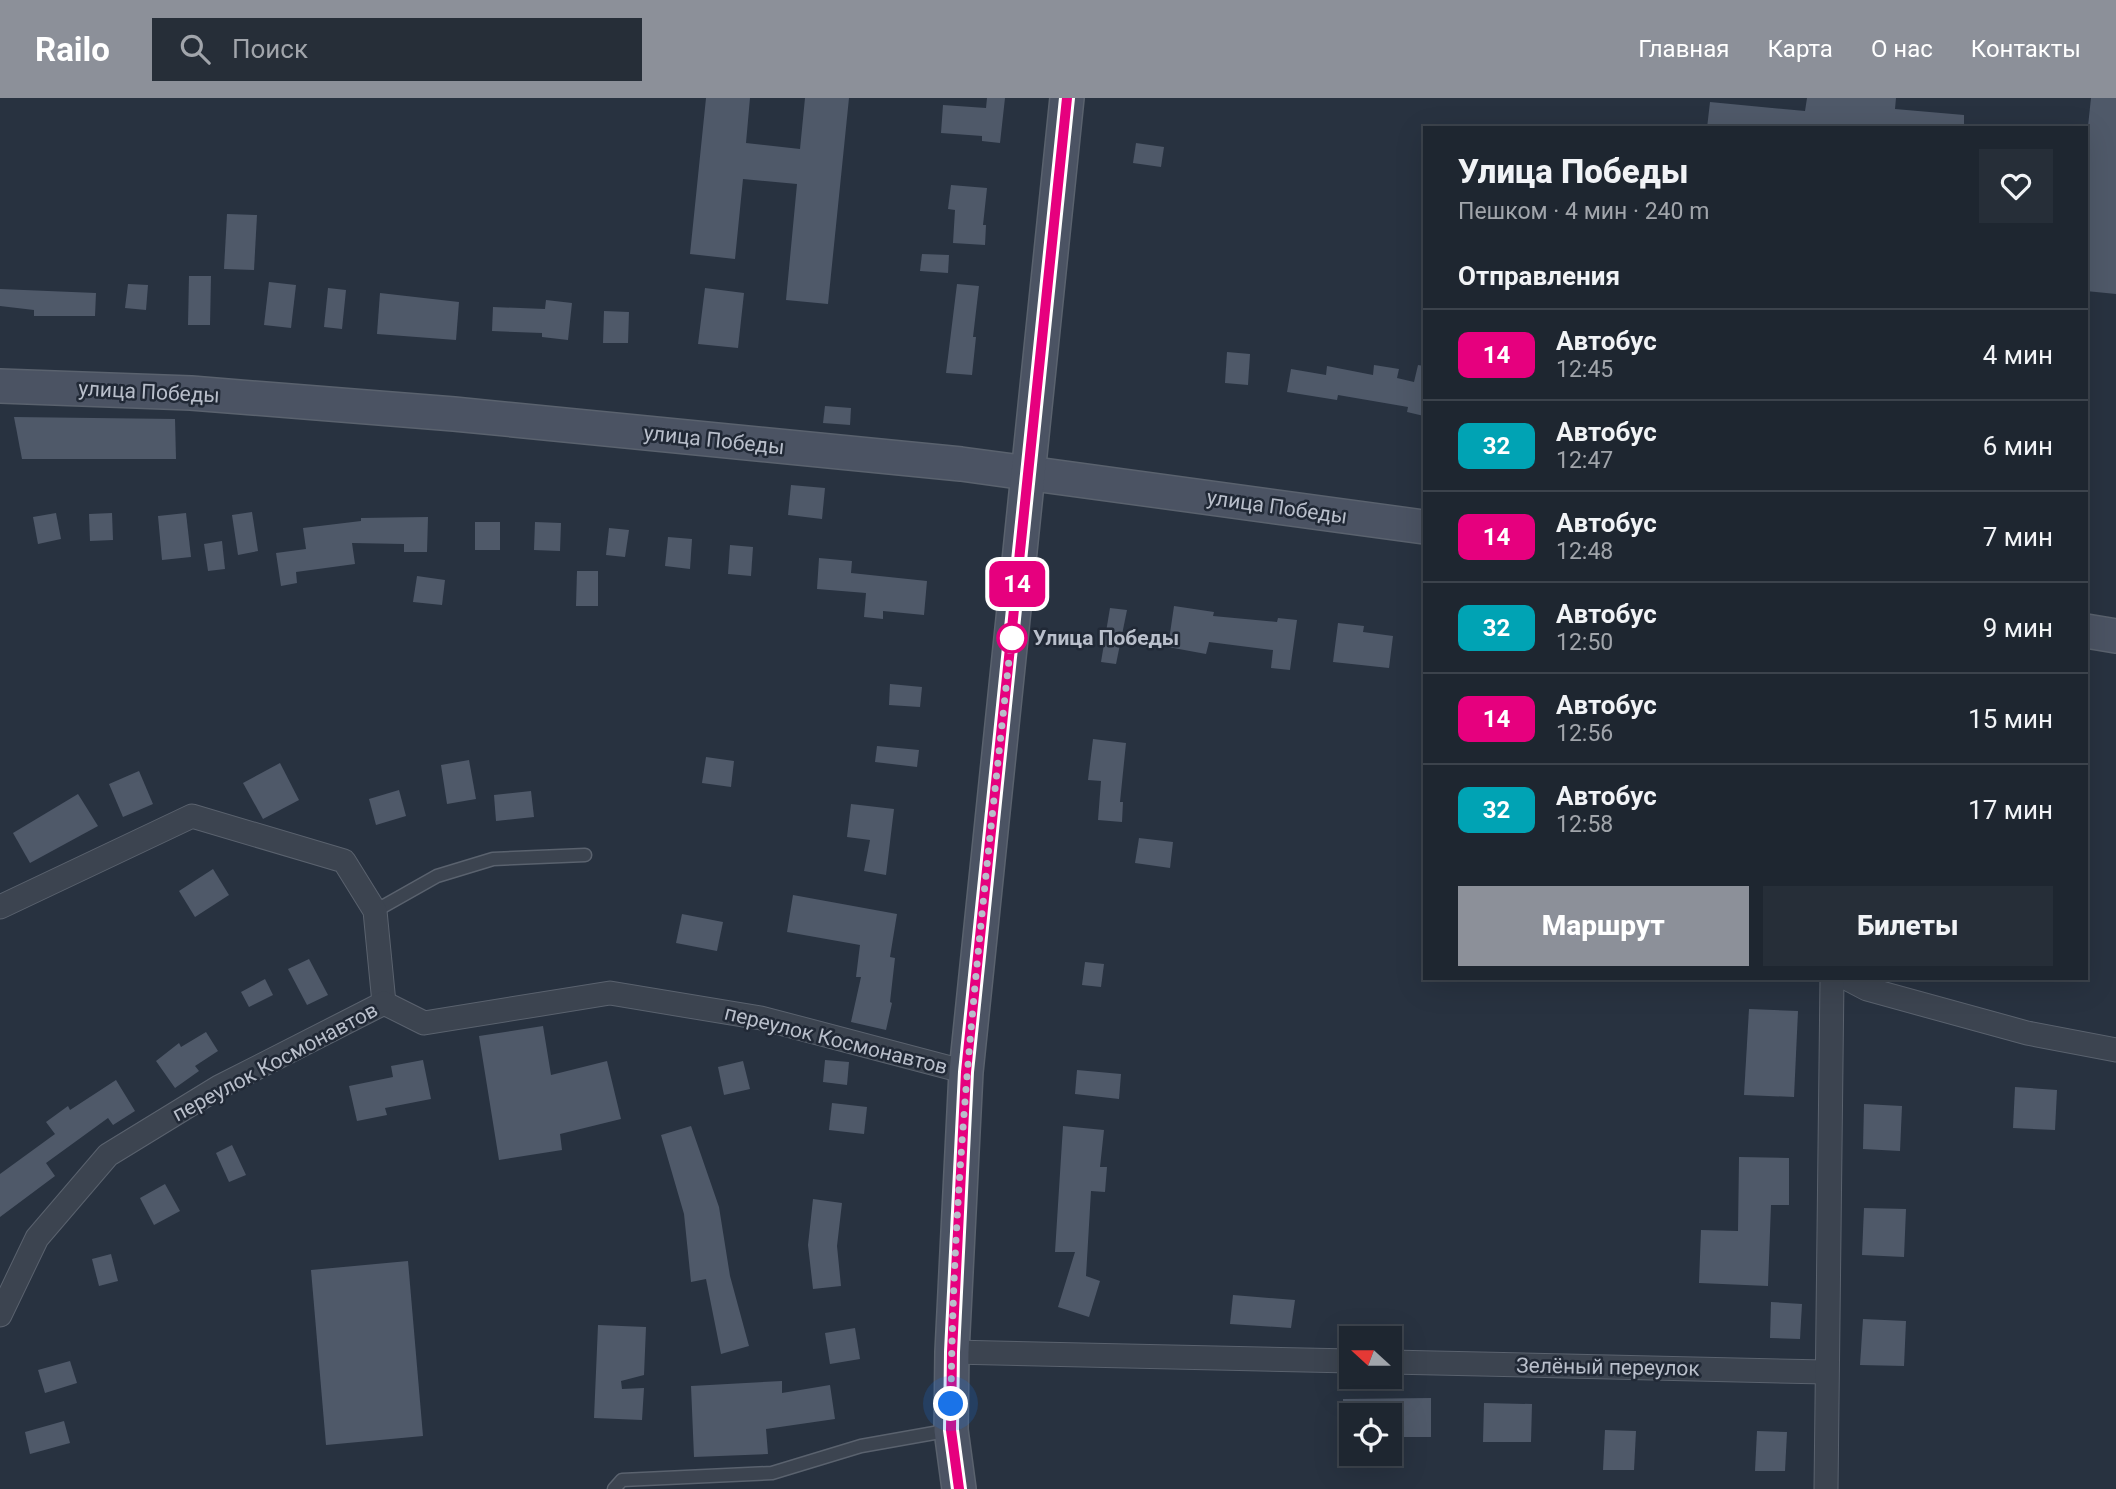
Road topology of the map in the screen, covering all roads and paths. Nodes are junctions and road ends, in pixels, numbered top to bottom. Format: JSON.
{"nodes":[{"id":1,"x":1067,"y":98,"type":"edge"},
{"id":2,"x":0,"y":386,"type":"edge"},
{"id":3,"x":1028,"y":472,"type":"junction"},
{"id":4,"x":1423,"y":527,"type":"edge"},
{"id":5,"x":2088,"y":631,"type":"edge"},
{"id":6,"x":2116,"y":636,"type":"edge"},
{"id":7,"x":585,"y":855,"type":"dead end"},
{"id":8,"x":0,"y":907,"type":"edge"},
{"id":9,"x":375,"y":911,"type":"junction"},
{"id":10,"x":1832,"y":980,"type":"edge"},
{"id":11,"x":1850,"y":980,"type":"edge"},
{"id":12,"x":384,"y":1003,"type":"junction"},
{"id":13,"x":2116,"y":1050,"type":"edge"},
{"id":14,"x":966,"y":1072,"type":"junction"},
{"id":15,"x":0,"y":1315,"type":"edge"},
{"id":16,"x":952,"y":1352,"type":"junction"},
{"id":17,"x":1339,"y":1361,"type":"edge"},
{"id":18,"x":1402,"y":1362,"type":"edge"},
{"id":19,"x":1826,"y":1372,"type":"junction"},
{"id":20,"x":951,"y":1430,"type":"junction"},
{"id":21,"x":614,"y":1489,"type":"edge"},
{"id":22,"x":959,"y":1489,"type":"edge"},
{"id":23,"x":1826,"y":1489,"type":"edge"}],
"edges":[{"from":1,"to":3,"type":"street"},
{"from":2,"to":3,"type":"street","name":"улица Победы"},
{"from":3,"to":4,"type":"street","name":"улица Победы"},
{"from":3,"to":14,"type":"street"},
{"from":5,"to":6,"type":"street"},
{"from":7,"to":9,"type":"lane"},
{"from":8,"to":9,"type":"street"},
{"from":9,"to":12,"type":"street"},
{"from":10,"to":19,"type":"street"},
{"from":11,"to":13,"type":"street"},
{"from":12,"to":14,"type":"street","name":"переулок Космонавтов"},
{"from":12,"to":15,"type":"street","name":"переулок Космонавтов"},
{"from":14,"to":16,"type":"street"},
{"from":16,"to":17,"type":"street"},
{"from":16,"to":20,"type":"street"},
{"from":18,"to":19,"type":"street","name":"Зелёный переулок"},
{"from":19,"to":23,"type":"street"},
{"from":20,"to":21,"type":"lane"},
{"from":20,"to":22,"type":"street"}]}
